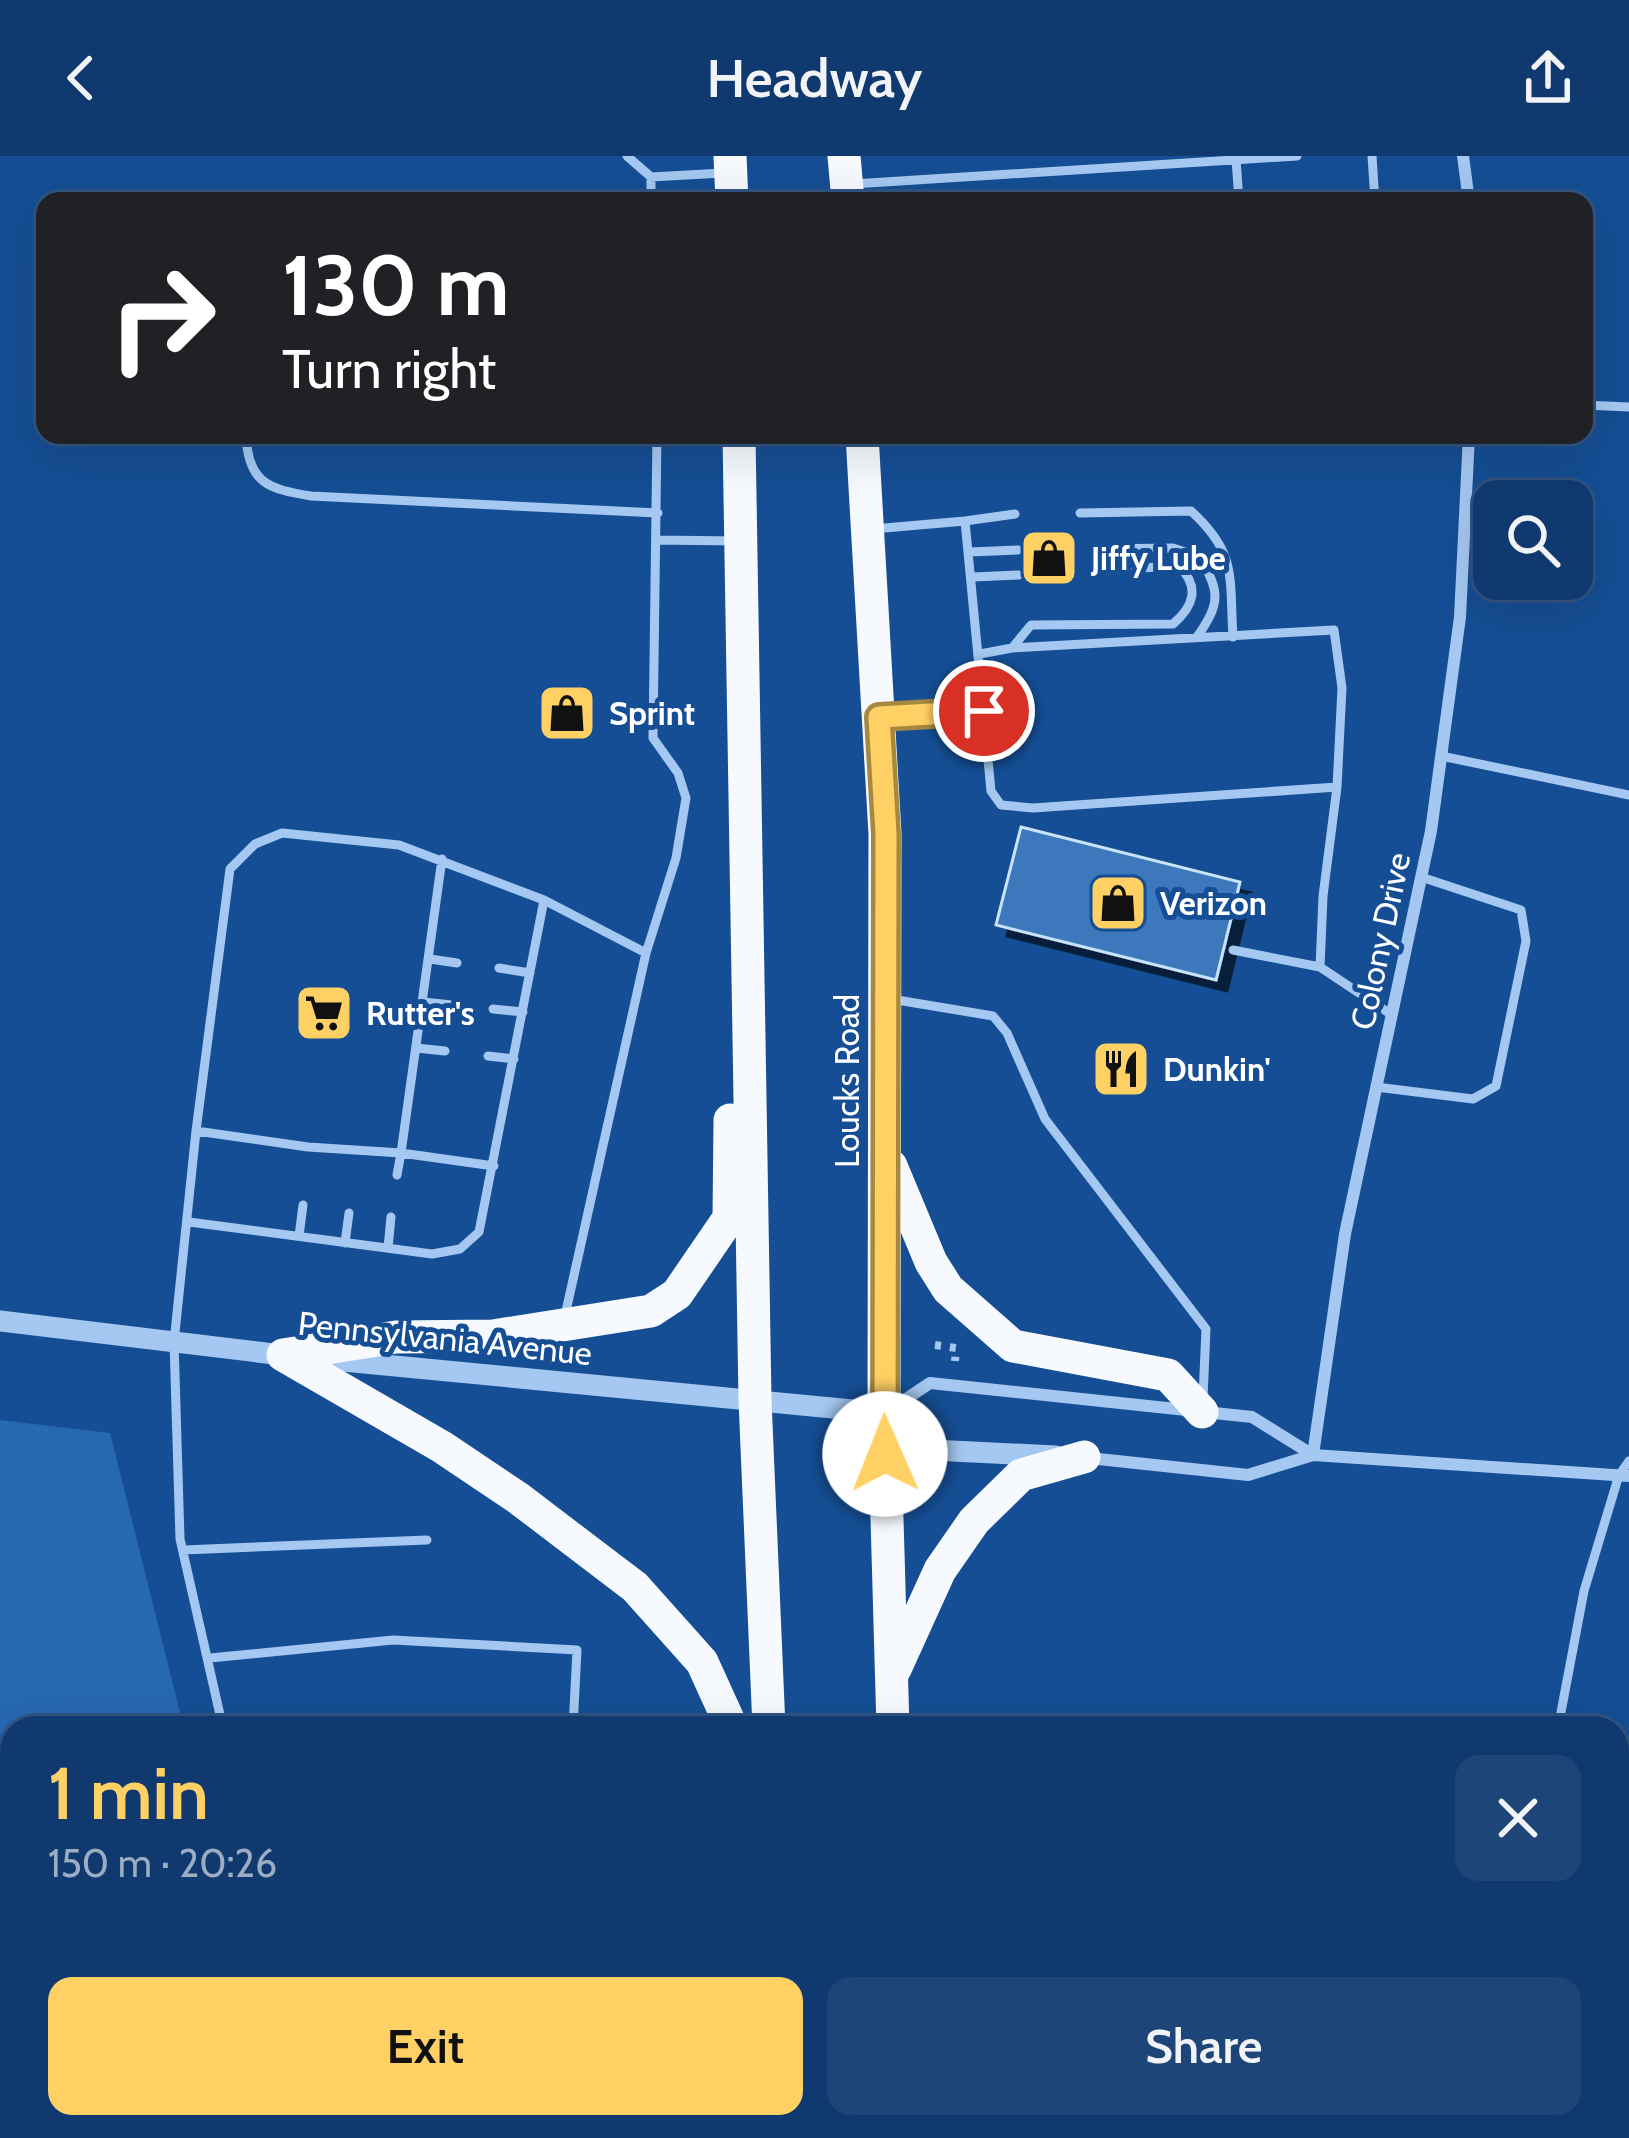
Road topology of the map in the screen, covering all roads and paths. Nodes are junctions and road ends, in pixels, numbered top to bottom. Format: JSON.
{"nodes":[{"id":1,"x":627,"y":156,"type":"edge"},
{"id":2,"x":1297,"y":156,"type":"edge"},
{"id":3,"x":1372,"y":156,"type":"edge"},
{"id":4,"x":1463,"y":156,"type":"edge"},
{"id":5,"x":1236,"y":159,"type":"junction"},
{"id":6,"x":731,"y":176,"type":"edge"},
{"id":7,"x":651,"y":177,"type":"junction"},
{"id":8,"x":846,"y":180,"type":"edge"},
{"id":9,"x":651,"y":192,"type":"edge"},
{"id":10,"x":1238,"y":192,"type":"edge"},
{"id":11,"x":1375,"y":192,"type":"edge"},
{"id":12,"x":1468,"y":192,"type":"edge"},
{"id":13,"x":1593,"y":405,"type":"edge"},
{"id":14,"x":1629,"y":406,"type":"edge"},
{"id":15,"x":246,"y":444,"type":"edge"},
{"id":16,"x":657,"y":444,"type":"edge"},
{"id":17,"x":740,"y":444,"type":"edge"},
{"id":18,"x":863,"y":444,"type":"edge"},
{"id":19,"x":1469,"y":444,"type":"edge"},
{"id":20,"x":658,"y":513,"type":"junction"},
{"id":21,"x":1080,"y":513,"type":"dead end"},
{"id":22,"x":1015,"y":514,"type":"dead end"},
{"id":23,"x":965,"y":521,"type":"junction"},
{"id":24,"x":868,"y":529,"type":"junction"},
{"id":25,"x":657,"y":540,"type":"junction"},
{"id":26,"x":742,"y":541,"type":"junction"},
{"id":27,"x":1098,"y":549,"type":"dead end"},
{"id":28,"x":1018,"y":550,"type":"dead end"},
{"id":29,"x":969,"y":552,"type":"junction"},
{"id":30,"x":1100,"y":570,"type":"dead end"},
{"id":31,"x":1019,"y":574,"type":"dead end"},
{"id":32,"x":973,"y":578,"type":"junction"},
{"id":33,"x":1233,"y":637,"type":"junction"},
{"id":34,"x":1197,"y":638,"type":"junction"},
{"id":35,"x":1012,"y":648,"type":"junction"},
{"id":36,"x":980,"y":654,"type":"junction"},
{"id":37,"x":984,"y":711,"type":"junction"},
{"id":38,"x":879,"y":717,"type":"junction"},
{"id":39,"x":1441,"y":756,"type":"junction"},
{"id":40,"x":1337,"y":787,"type":"junction"},
{"id":41,"x":1629,"y":795,"type":"edge"},
{"id":42,"x":442,"y":859,"type":"junction"},
{"id":43,"x":1420,"y":877,"type":"junction"},
{"id":44,"x":544,"y":900,"type":"junction"},
{"id":45,"x":1233,"y":950,"type":"dead end"},
{"id":46,"x":646,"y":953,"type":"junction"},
{"id":47,"x":430,"y":959,"type":"junction"},
{"id":48,"x":457,"y":963,"type":"dead end"},
{"id":49,"x":1320,"y":967,"type":"junction"},
{"id":50,"x":499,"y":968,"type":"dead end"},
{"id":51,"x":530,"y":973,"type":"junction"},
{"id":52,"x":751,"y":983,"type":"junction"},
{"id":53,"x":886,"y":998,"type":"junction"},
{"id":54,"x":423,"y":1002,"type":"junction"},
{"id":55,"x":452,"y":1006,"type":"dead end"},
{"id":56,"x":493,"y":1009,"type":"dead end"},
{"id":57,"x":523,"y":1012,"type":"junction"},
{"id":58,"x":1392,"y":1015,"type":"junction"},
{"id":59,"x":416,"y":1048,"type":"junction"},
{"id":60,"x":446,"y":1051,"type":"dead end"},
{"id":61,"x":488,"y":1056,"type":"dead end"},
{"id":62,"x":514,"y":1059,"type":"junction"},
{"id":63,"x":1376,"y":1087,"type":"junction"},
{"id":64,"x":196,"y":1131,"type":"junction"},
{"id":65,"x":357,"y":1151,"type":"junction"},
{"id":66,"x":400,"y":1153,"type":"junction"},
{"id":67,"x":886,"y":1155,"type":"junction"},
{"id":68,"x":494,"y":1166,"type":"junction"},
{"id":69,"x":356,"y":1167,"type":"dead end"},
{"id":70,"x":397,"y":1174,"type":"dead end"},
{"id":71,"x":303,"y":1205,"type":"dead end"},
{"id":72,"x":349,"y":1213,"type":"dead end"},
{"id":73,"x":392,"y":1217,"type":"dead end"},
{"id":74,"x":189,"y":1222,"type":"junction"},
{"id":75,"x":298,"y":1237,"type":"junction"},
{"id":76,"x":345,"y":1243,"type":"junction"},
{"id":77,"x":388,"y":1248,"type":"junction"},
{"id":78,"x":0,"y":1322,"type":"edge"},
{"id":79,"x":563,"y":1325,"type":"junction"},
{"id":80,"x":174,"y":1342,"type":"junction"},
{"id":81,"x":935,"y":1345,"type":"dead end"},
{"id":82,"x":283,"y":1355,"type":"junction"},
{"id":83,"x":956,"y":1366,"type":"dead end"},
{"id":84,"x":755,"y":1400,"type":"junction"},
{"id":85,"x":1202,"y":1412,"type":"junction"},
{"id":86,"x":884,"y":1413,"type":"junction"},
{"id":87,"x":1313,"y":1455,"type":"junction"},
{"id":88,"x":1084,"y":1457,"type":"junction"},
{"id":89,"x":1629,"y":1461,"type":"edge"},
{"id":90,"x":1624,"y":1475,"type":"edge"},
{"id":91,"x":427,"y":1540,"type":"dead end"},
{"id":92,"x":183,"y":1550,"type":"junction"},
{"id":93,"x":210,"y":1658,"type":"junction"},
{"id":94,"x":891,"y":1676,"type":"junction"},
{"id":95,"x":222,"y":1716,"type":"edge"},
{"id":96,"x":574,"y":1716,"type":"edge"},
{"id":97,"x":727,"y":1716,"type":"edge"},
{"id":98,"x":768,"y":1716,"type":"edge"},
{"id":99,"x":892,"y":1716,"type":"edge"},
{"id":100,"x":1560,"y":1716,"type":"edge"}],
"edges":[{"from":1,"to":7,"type":"lane"},
{"from":2,"to":5,"type":"lane"},
{"from":3,"to":11,"type":"lane"},
{"from":4,"to":12,"type":"street"},
{"from":5,"to":8,"type":"lane"},
{"from":5,"to":10,"type":"lane"},
{"from":6,"to":7,"type":"lane"},
{"from":7,"to":9,"type":"lane"},
{"from":13,"to":14,"type":"lane"},
{"from":15,"to":20,"type":"lane"},
{"from":16,"to":20,"type":"lane"},
{"from":17,"to":26,"type":"highway"},
{"from":18,"to":24,"type":"highway","name":"Loucks Road"},
{"from":19,"to":39,"type":"street","name":"Colony Drive"},
{"from":20,"to":25,"type":"lane"},
{"from":21,"to":33,"type":"lane"},
{"from":22,"to":23,"type":"lane"},
{"from":23,"to":24,"type":"lane"},
{"from":23,"to":29,"type":"lane"},
{"from":24,"to":38,"type":"highway","name":"Loucks Road"},
{"from":25,"to":26,"type":"lane"},
{"from":25,"to":46,"type":"lane"},
{"from":26,"to":52,"type":"highway"},
{"from":27,"to":34,"type":"lane"},
{"from":28,"to":29,"type":"lane"},
{"from":29,"to":32,"type":"lane"},
{"from":30,"to":35,"type":"lane"},
{"from":31,"to":32,"type":"lane"},
{"from":32,"to":36,"type":"lane"},
{"from":33,"to":34,"type":"lane"},
{"from":33,"to":40,"type":"lane"},
{"from":34,"to":35,"type":"lane"},
{"from":35,"to":36,"type":"lane"},
{"from":36,"to":37,"type":"lane"},
{"from":37,"to":38,"type":"lane"},
{"from":37,"to":40,"type":"lane"},
{"from":38,"to":53,"type":"highway","name":"Loucks Road"},
{"from":39,"to":41,"type":"lane"},
{"from":39,"to":43,"type":"street","name":"Colony Drive"},
{"from":40,"to":49,"type":"lane"},
{"from":42,"to":44,"type":"lane"},
{"from":42,"to":47,"type":"lane"},
{"from":42,"to":64,"type":"lane"},
{"from":43,"to":58,"type":"street","name":"Colony Drive"},
{"from":43,"to":63,"type":"lane"},
{"from":44,"to":46,"type":"lane"},
{"from":44,"to":51,"type":"lane"},
{"from":45,"to":49,"type":"lane"},
{"from":46,"to":79,"type":"lane"},
{"from":47,"to":48,"type":"lane"},
{"from":47,"to":54,"type":"lane"},
{"from":49,"to":58,"type":"lane"},
{"from":50,"to":51,"type":"lane"},
{"from":51,"to":57,"type":"lane"},
{"from":52,"to":79,"type":"highway"},
{"from":52,"to":84,"type":"highway"},
{"from":53,"to":67,"type":"highway","name":"Loucks Road"},
{"from":53,"to":85,"type":"lane"},
{"from":54,"to":55,"type":"lane"},
{"from":54,"to":59,"type":"lane"},
{"from":56,"to":57,"type":"lane"},
{"from":57,"to":62,"type":"lane"},
{"from":58,"to":63,"type":"street","name":"Colony Drive"},
{"from":59,"to":60,"type":"lane"},
{"from":59,"to":66,"type":"lane"},
{"from":61,"to":62,"type":"lane"},
{"from":62,"to":68,"type":"lane"},
{"from":63,"to":87,"type":"street","name":"Colony Drive"},
{"from":64,"to":65,"type":"lane"},
{"from":64,"to":74,"type":"lane"},
{"from":65,"to":66,"type":"lane"},
{"from":65,"to":69,"type":"lane"},
{"from":66,"to":68,"type":"lane"},
{"from":66,"to":70,"type":"lane"},
{"from":67,"to":85,"type":"highway"},
{"from":67,"to":86,"type":"highway","name":"Loucks Road"},
{"from":68,"to":77,"type":"lane"},
{"from":71,"to":75,"type":"lane"},
{"from":72,"to":76,"type":"lane"},
{"from":73,"to":77,"type":"lane"},
{"from":74,"to":75,"type":"lane"},
{"from":74,"to":80,"type":"lane"},
{"from":75,"to":76,"type":"lane"},
{"from":76,"to":77,"type":"lane"},
{"from":78,"to":80,"type":"street","name":"Pennsylvania Avenue"},
{"from":79,"to":82,"type":"highway"},
{"from":80,"to":82,"type":"street","name":"Pennsylvania Avenue"},
{"from":80,"to":92,"type":"lane"},
{"from":81,"to":83,"type":"path"},
{"from":82,"to":84,"type":"street","name":"Pennsylvania Avenue"},
{"from":82,"to":97,"type":"highway"},
{"from":84,"to":86,"type":"street","name":"Pennsylvania Avenue"},
{"from":84,"to":98,"type":"highway"},
{"from":85,"to":86,"type":"street"},
{"from":85,"to":87,"type":"street"},
{"from":86,"to":88,"type":"street"},
{"from":86,"to":94,"type":"highway","name":"Loucks Road"},
{"from":87,"to":88,"type":"street"},
{"from":87,"to":90,"type":"street"},
{"from":88,"to":94,"type":"highway"},
{"from":89,"to":90,"type":"lane"},
{"from":90,"to":100,"type":"lane"},
{"from":91,"to":92,"type":"lane"},
{"from":92,"to":93,"type":"lane"},
{"from":93,"to":95,"type":"lane"},
{"from":93,"to":96,"type":"lane"},
{"from":94,"to":99,"type":"highway","name":"Loucks Road"}]}
